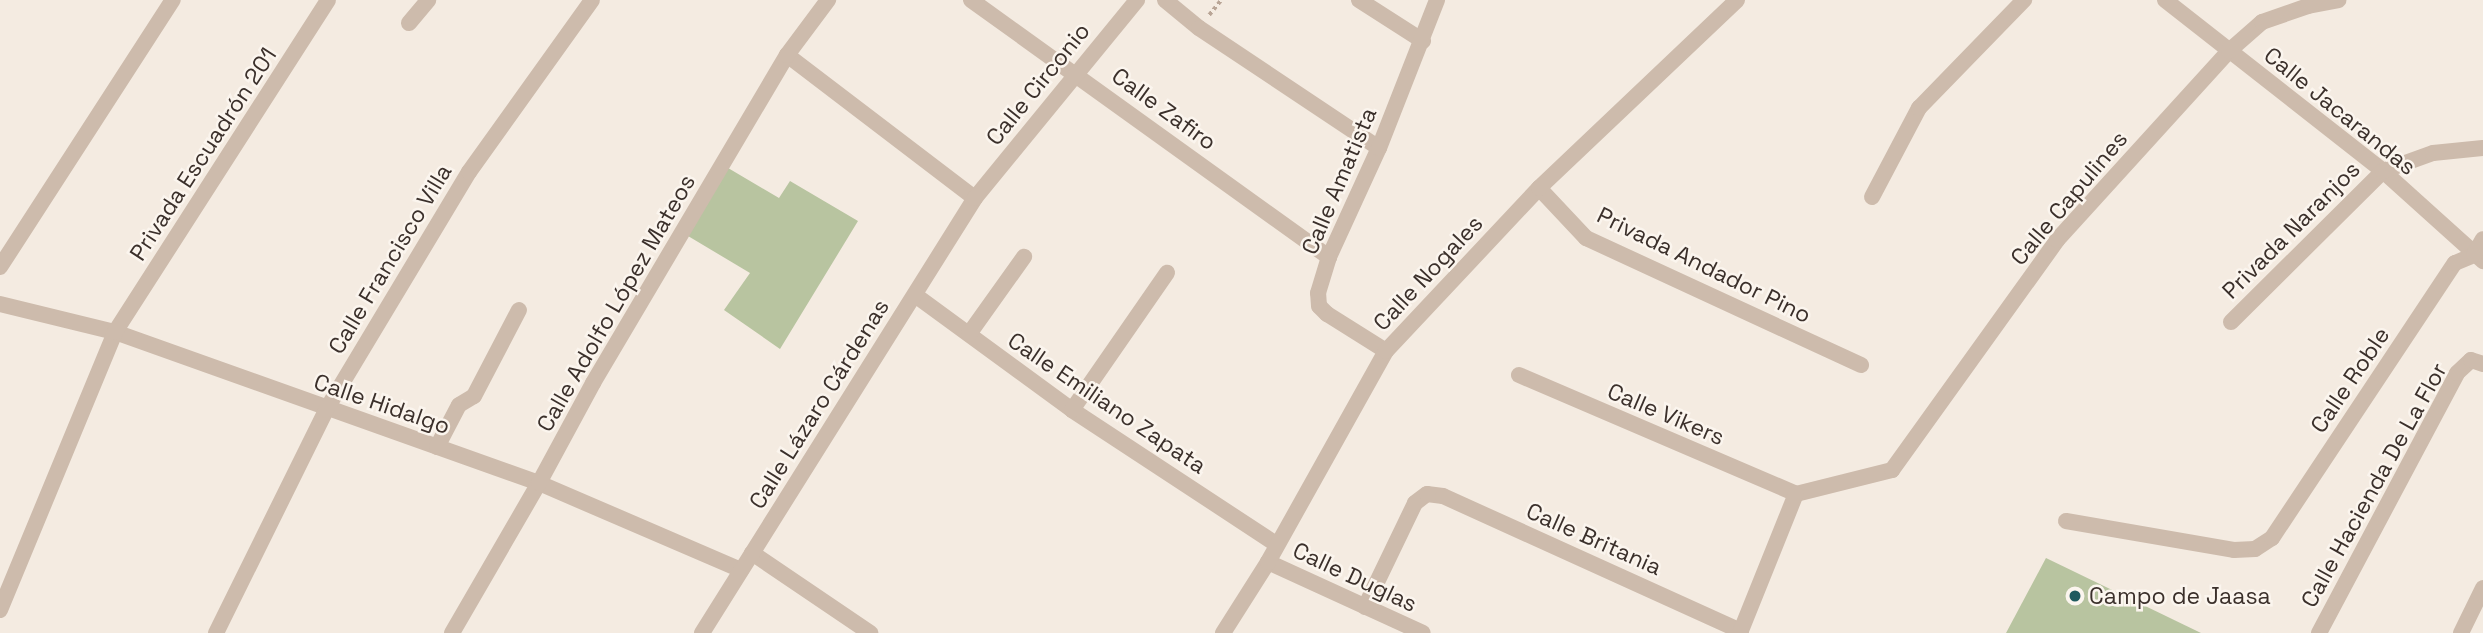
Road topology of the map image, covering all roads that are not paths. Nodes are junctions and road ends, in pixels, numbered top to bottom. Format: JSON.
{"nodes":[{"id":1,"x":173,"y":0,"type":"edge"},
{"id":2,"x":328,"y":0,"type":"edge"},
{"id":3,"x":428,"y":0,"type":"edge"},
{"id":4,"x":592,"y":0,"type":"edge"},
{"id":5,"x":828,"y":0,"type":"edge"},
{"id":6,"x":971,"y":0,"type":"edge"},
{"id":7,"x":1137,"y":0,"type":"edge"},
{"id":8,"x":1165,"y":0,"type":"edge"},
{"id":9,"x":1359,"y":0,"type":"edge"},
{"id":10,"x":1437,"y":0,"type":"edge"},
{"id":11,"x":1737,"y":0,"type":"edge"},
{"id":12,"x":2024,"y":0,"type":"edge"},
{"id":13,"x":2165,"y":0,"type":"edge"},
{"id":14,"x":2338,"y":0,"type":"edge"},
{"id":15,"x":409,"y":23,"type":"dead end"},
{"id":16,"x":1423,"y":41,"type":"junction"},
{"id":17,"x":2229,"y":51,"type":"junction"},
{"id":18,"x":787,"y":55,"type":"junction"},
{"id":19,"x":1075,"y":72,"type":"junction"},
{"id":20,"x":1379,"y":148,"type":"junction"},
{"id":21,"x":2483,"y":148,"type":"edge"},
{"id":22,"x":2383,"y":171,"type":"junction"},
{"id":23,"x":1539,"y":188,"type":"junction"},
{"id":24,"x":1872,"y":197,"type":"dead end"},
{"id":25,"x":975,"y":198,"type":"junction"},
{"id":26,"x":2483,"y":239,"type":"edge"},
{"id":27,"x":1024,"y":257,"type":"dead end"},
{"id":28,"x":1329,"y":257,"type":"junction"},
{"id":29,"x":2478,"y":258,"type":"edge"},
{"id":30,"x":0,"y":267,"type":"edge"},
{"id":31,"x":1167,"y":273,"type":"dead end"},
{"id":32,"x":915,"y":295,"type":"junction"},
{"id":33,"x":0,"y":304,"type":"edge"},
{"id":34,"x":519,"y":310,"type":"dead end"},
{"id":35,"x":2231,"y":322,"type":"dead end"},
{"id":36,"x":115,"y":332,"type":"junction"},
{"id":37,"x":969,"y":334,"type":"junction"},
{"id":38,"x":1386,"y":351,"type":"junction"},
{"id":39,"x":2477,"y":362,"type":"edge"},
{"id":40,"x":1861,"y":365,"type":"dead end"},
{"id":41,"x":1519,"y":375,"type":"dead end"},
{"id":42,"x":326,"y":410,"type":"junction"},
{"id":43,"x":1072,"y":410,"type":"junction"},
{"id":44,"x":437,"y":447,"type":"junction"},
{"id":45,"x":540,"y":484,"type":"junction"},
{"id":46,"x":1796,"y":494,"type":"junction"},
{"id":47,"x":2066,"y":521,"type":"dead end"},
{"id":48,"x":1276,"y":544,"type":"junction"},
{"id":49,"x":752,"y":553,"type":"junction"},
{"id":50,"x":1268,"y":562,"type":"junction"},
{"id":51,"x":741,"y":570,"type":"junction"},
{"id":52,"x":2483,"y":588,"type":"edge"},
{"id":53,"x":1365,"y":607,"type":"junction"},
{"id":54,"x":0,"y":610,"type":"edge"},
{"id":55,"x":1741,"y":632,"type":"edge"},
{"id":56,"x":216,"y":633,"type":"edge"},
{"id":57,"x":452,"y":633,"type":"edge"},
{"id":58,"x":702,"y":633,"type":"edge"},
{"id":59,"x":870,"y":633,"type":"edge"},
{"id":60,"x":1223,"y":633,"type":"edge"},
{"id":61,"x":1423,"y":633,"type":"edge"},
{"id":62,"x":2319,"y":633,"type":"edge"},
{"id":63,"x":2461,"y":633,"type":"edge"}],
"edges":[{"from":1,"to":30,"type":"street"},
{"from":2,"to":36,"type":"street","name":"Privada Escuadrón 201"},
{"from":3,"to":15,"type":"street"},
{"from":4,"to":42,"type":"street","name":"Calle Francisco Villa"},
{"from":5,"to":18,"type":"street","name":"Calle Adolfo López Mateos"},
{"from":6,"to":19,"type":"street","name":"Calle Zafiro"},
{"from":7,"to":19,"type":"street","name":"Calle Circonio"},
{"from":8,"to":20,"type":"street"},
{"from":9,"to":16,"type":"street"},
{"from":10,"to":16,"type":"street","name":"Calle Amatista"},
{"from":11,"to":23,"type":"street","name":"Calle Nogales"},
{"from":12,"to":24,"type":"street"},
{"from":13,"to":17,"type":"street","name":"Calle Jacarandas"},
{"from":14,"to":17,"type":"street","name":"Calle Capulines"},
{"from":16,"to":20,"type":"street","name":"Calle Amatista"},
{"from":17,"to":22,"type":"street","name":"Calle Jacarandas"},
{"from":17,"to":46,"type":"street","name":"Calle Capulines"},
{"from":18,"to":25,"type":"street"},
{"from":18,"to":45,"type":"street","name":"Calle Adolfo López Mateos"},
{"from":19,"to":25,"type":"street","name":"Calle Circonio"},
{"from":19,"to":28,"type":"street","name":"Calle Zafiro"},
{"from":20,"to":28,"type":"street","name":"Calle Amatista"},
{"from":21,"to":22,"type":"street"},
{"from":22,"to":29,"type":"street","name":"Calle Jacarandas"},
{"from":22,"to":35,"type":"street","name":"Privada Naranjos"},
{"from":23,"to":38,"type":"street","name":"Calle Nogales"},
{"from":23,"to":40,"type":"street","name":"Privada Andador Pino"},
{"from":25,"to":32,"type":"street","name":"Calle Lázaro Cárdenas"},
{"from":26,"to":29,"type":"street","name":"Calle Roble"},
{"from":27,"to":37,"type":"street"},
{"from":28,"to":38,"type":"street","name":"Calle Amatista"},
{"from":29,"to":47,"type":"street","name":"Calle Roble"},
{"from":31,"to":43,"type":"street"},
{"from":32,"to":37,"type":"street","name":"Calle Emiliano Zapata"},
{"from":32,"to":49,"type":"street","name":"Calle Lázaro Cárdenas"},
{"from":33,"to":36,"type":"street","name":"Calle Hidalgo"},
{"from":34,"to":44,"type":"street"},
{"from":36,"to":42,"type":"street","name":"Calle Hidalgo"},
{"from":36,"to":54,"type":"street","name":"Privada Escuadrón 201"},
{"from":37,"to":43,"type":"street","name":"Calle Emiliano Zapata"},
{"from":38,"to":48,"type":"street","name":"Calle Nogales"},
{"from":39,"to":62,"type":"street","name":"Calle Hacienda De La Flor"},
{"from":41,"to":46,"type":"street","name":"Calle Vikers"},
{"from":42,"to":44,"type":"street","name":"Calle Hidalgo"},
{"from":42,"to":56,"type":"street","name":"Calle Francisco Villa"},
{"from":43,"to":48,"type":"street","name":"Calle Emiliano Zapata"},
{"from":44,"to":45,"type":"street","name":"Calle Hidalgo"},
{"from":45,"to":51,"type":"street","name":"Calle Hidalgo"},
{"from":45,"to":57,"type":"street","name":"Calle Adolfo López Mateos"},
{"from":46,"to":55,"type":"street"},
{"from":48,"to":50,"type":"street","name":"Calle Nogales"},
{"from":49,"to":51,"type":"street","name":"Calle Lázaro Cárdenas"},
{"from":49,"to":59,"type":"street"},
{"from":50,"to":53,"type":"street","name":"Calle Duglas"},
{"from":50,"to":60,"type":"street","name":"Calle Nogales"},
{"from":51,"to":58,"type":"street","name":"Calle Lázaro Cárdenas"},
{"from":52,"to":63,"type":"street"},
{"from":53,"to":55,"type":"street","name":"Calle Britania"},
{"from":53,"to":61,"type":"street","name":"Calle Duglas"}]}
